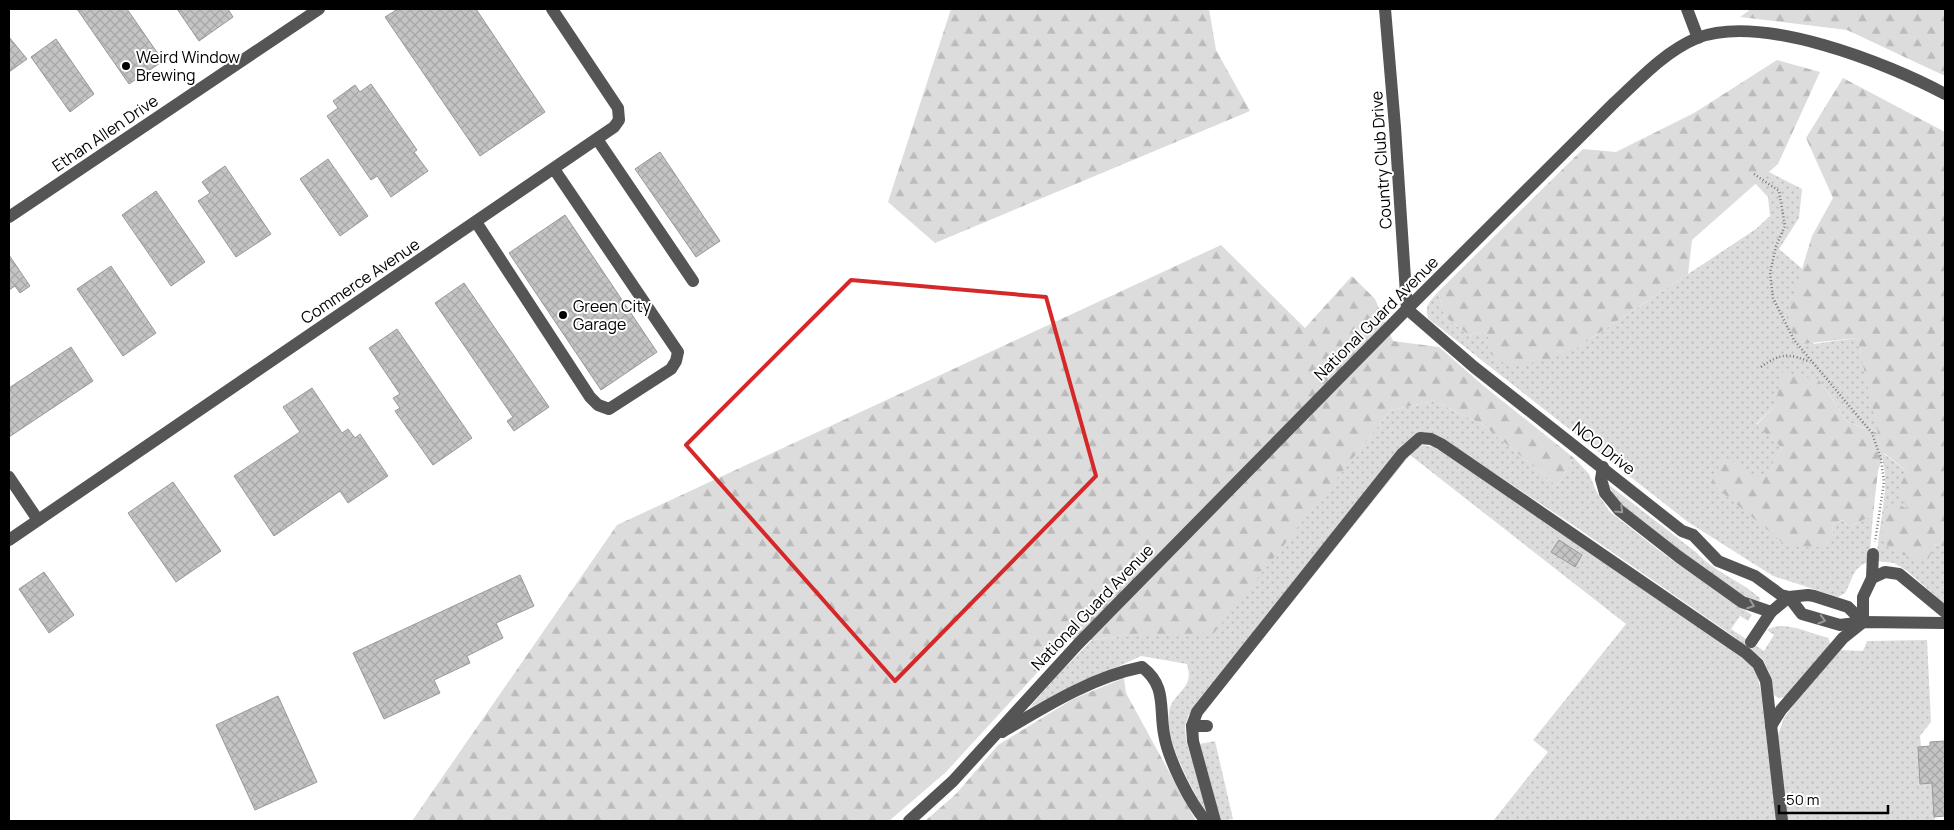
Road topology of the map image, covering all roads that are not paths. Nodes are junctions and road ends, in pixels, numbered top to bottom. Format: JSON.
{"nodes":[{"id":1,"x":319,"y":9,"type":"edge"},
{"id":2,"x":552,"y":9,"type":"edge"},
{"id":3,"x":1385,"y":9,"type":"edge"},
{"id":4,"x":1687,"y":9,"type":"edge"},
{"id":5,"x":1698,"y":38,"type":"junction"},
{"id":6,"x":1945,"y":94,"type":"edge"},
{"id":7,"x":597,"y":139,"type":"junction"},
{"id":8,"x":554,"y":169,"type":"junction"},
{"id":9,"x":9,"y":217,"type":"edge"},
{"id":10,"x":476,"y":222,"type":"junction"},
{"id":11,"x":693,"y":281,"type":"dead end"},
{"id":12,"x":1406,"y":309,"type":"junction"},
{"id":13,"x":1603,"y":467,"type":"junction"},
{"id":14,"x":9,"y":477,"type":"edge"},
{"id":15,"x":38,"y":520,"type":"junction"},
{"id":16,"x":9,"y":540,"type":"edge"},
{"id":17,"x":1873,"y":554,"type":"road end"},
{"id":18,"x":1872,"y":578,"type":"junction"},
{"id":19,"x":1789,"y":597,"type":"junction"},
{"id":20,"x":1771,"y":612,"type":"junction"},
{"id":21,"x":1945,"y":612,"type":"edge"},
{"id":22,"x":1864,"y":622,"type":"junction"},
{"id":23,"x":1945,"y":623,"type":"edge"},
{"id":24,"x":1750,"y":642,"type":"dead end"},
{"id":25,"x":1192,"y":726,"type":"junction"},
{"id":26,"x":1207,"y":726,"type":"dead end"},
{"id":27,"x":1771,"y":726,"type":"junction"},
{"id":28,"x":991,"y":738,"type":"junction"},
{"id":29,"x":909,"y":821,"type":"edge"},
{"id":30,"x":1206,"y":821,"type":"edge"},
{"id":31,"x":1215,"y":821,"type":"edge"},
{"id":32,"x":1782,"y":821,"type":"edge"}],
"edges":[{"from":1,"to":9,"type":"street","name":"Ethan Allen Drive"},
{"from":2,"to":7,"type":"street","name":"Commerce Avenue"},
{"from":3,"to":12,"type":"street","name":"Country Club Drive"},
{"from":4,"to":5,"type":"street"},
{"from":5,"to":6,"type":"street","name":"National Guard Avenue"},
{"from":5,"to":12,"type":"street","name":"National Guard Avenue"},
{"from":7,"to":8,"type":"street","name":"Commerce Avenue"},
{"from":7,"to":11,"type":"street"},
{"from":8,"to":10,"type":"street","name":"Commerce Avenue"},
{"from":8,"to":10,"type":"street"},
{"from":10,"to":15,"type":"street","name":"Commerce Avenue"},
{"from":12,"to":13,"type":"street","name":"NCO Drive"},
{"from":12,"to":28,"type":"street","name":"National Guard Avenue"},
{"from":13,"to":19,"type":"street","name":"NCO Drive"},
{"from":13,"to":20,"type":"street","one_way":true},
{"from":14,"to":15,"type":"street"},
{"from":15,"to":16,"type":"street","name":"Commerce Avenue"},
{"from":17,"to":18,"type":"street"},
{"from":18,"to":21,"type":"street"},
{"from":18,"to":22,"type":"street"},
{"from":19,"to":20,"type":"street"},
{"from":19,"to":22,"type":"street"},
{"from":19,"to":22,"type":"street","name":"NCO Drive","one_way":true},
{"from":20,"to":24,"type":"street"},
{"from":22,"to":23,"type":"street","name":"NCO Drive"},
{"from":22,"to":27,"type":"street"},
{"from":25,"to":26,"type":"street"},
{"from":25,"to":27,"type":"street"},
{"from":25,"to":31,"type":"street"},
{"from":27,"to":32,"type":"street"},
{"from":28,"to":29,"type":"street","name":"National Guard Avenue"},
{"from":28,"to":30,"type":"street"}]}
